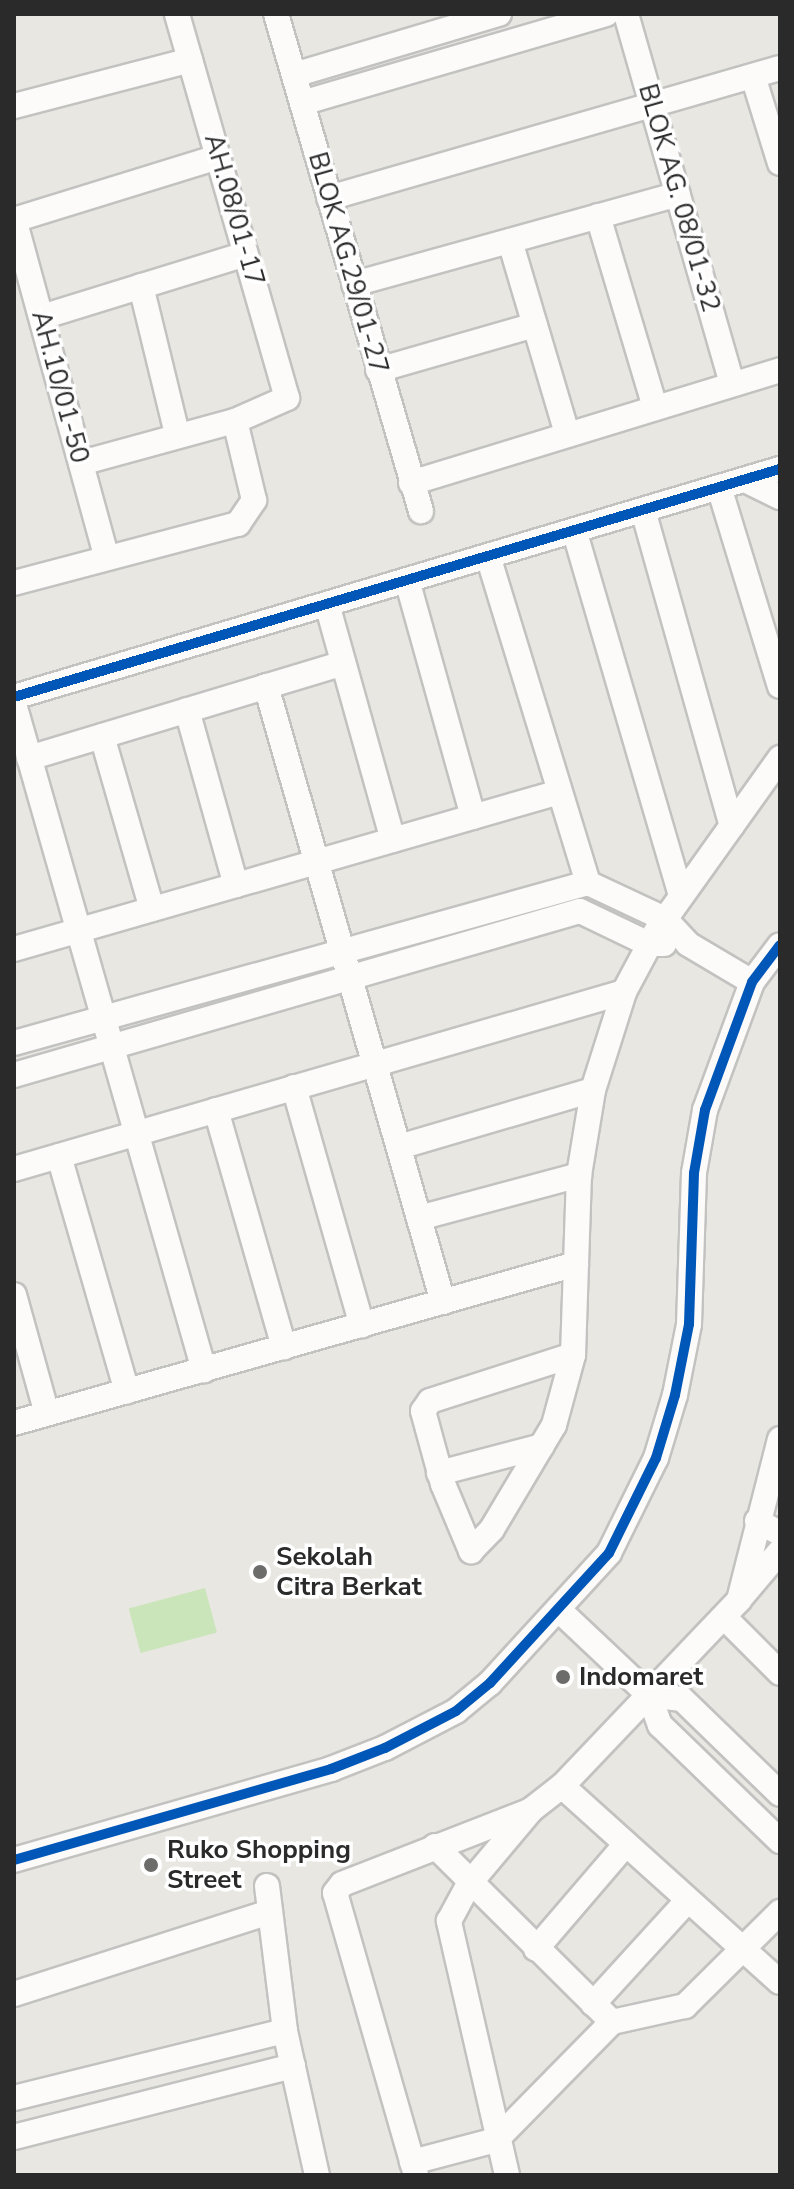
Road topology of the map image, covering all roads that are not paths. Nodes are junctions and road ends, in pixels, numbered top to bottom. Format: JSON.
{"nodes":[{"id":1,"x":177,"y":14,"type":"edge"},
{"id":2,"x":276,"y":14,"type":"edge"},
{"id":3,"x":499,"y":14,"type":"edge"},
{"id":4,"x":606,"y":14,"type":"edge"},
{"id":5,"x":626,"y":14,"type":"edge"},
{"id":6,"x":190,"y":60,"type":"junction"},
{"id":7,"x":780,"y":68,"type":"edge"},
{"id":8,"x":294,"y":75,"type":"junction"},
{"id":9,"x":753,"y":76,"type":"junction"},
{"id":10,"x":302,"y":103,"type":"junction"},
{"id":11,"x":652,"y":105,"type":"junction"},
{"id":12,"x":14,"y":106,"type":"edge"},
{"id":13,"x":218,"y":157,"type":"junction"},
{"id":14,"x":780,"y":163,"type":"edge"},
{"id":15,"x":678,"y":194,"type":"junction"},
{"id":16,"x":329,"y":198,"type":"junction"},
{"id":17,"x":598,"y":216,"type":"junction"},
{"id":18,"x":14,"y":220,"type":"edge"},
{"id":19,"x":510,"y":241,"type":"junction"},
{"id":20,"x":245,"y":254,"type":"junction"},
{"id":21,"x":354,"y":284,"type":"junction"},
{"id":22,"x":141,"y":286,"type":"junction"},
{"id":23,"x":42,"y":317,"type":"junction"},
{"id":24,"x":535,"y":325,"type":"junction"},
{"id":25,"x":378,"y":370,"type":"junction"},
{"id":26,"x":780,"y":370,"type":"edge"},
{"id":27,"x":732,"y":383,"type":"junction"},
{"id":28,"x":655,"y":407,"type":"junction"},
{"id":29,"x":235,"y":421,"type":"junction"},
{"id":30,"x":177,"y":434,"type":"junction"},
{"id":31,"x":567,"y":434,"type":"junction"},
{"id":32,"x":81,"y":463,"type":"junction"},
{"id":33,"x":780,"y":469,"type":"edge"},
{"id":34,"x":745,"y":480,"type":"junction"},
{"id":35,"x":411,"y":483,"type":"junction"},
{"id":36,"x":719,"y":487,"type":"junction"},
{"id":37,"x":780,"y":497,"type":"edge"},
{"id":38,"x":643,"y":510,"type":"junction"},
{"id":39,"x":421,"y":511,"type":"dead end"},
{"id":40,"x":575,"y":533,"type":"junction"},
{"id":41,"x":106,"y":556,"type":"junction"},
{"id":42,"x":488,"y":556,"type":"junction"},
{"id":43,"x":407,"y":580,"type":"junction"},
{"id":44,"x":14,"y":583,"type":"edge"},
{"id":45,"x":327,"y":604,"type":"junction"},
{"id":46,"x":343,"y":663,"type":"junction"},
{"id":47,"x":266,"y":686,"type":"junction"},
{"id":48,"x":780,"y":686,"type":"edge"},
{"id":49,"x":14,"y":697,"type":"edge"},
{"id":50,"x":14,"y":704,"type":"edge"},
{"id":51,"x":187,"y":710,"type":"junction"},
{"id":52,"x":102,"y":736,"type":"junction"},
{"id":53,"x":29,"y":758,"type":"junction"},
{"id":54,"x":780,"y":758,"type":"edge"},
{"id":55,"x":556,"y":793,"type":"junction"},
{"id":56,"x":473,"y":817,"type":"junction"},
{"id":57,"x":732,"y":826,"type":"junction"},
{"id":58,"x":393,"y":840,"type":"junction"},
{"id":59,"x":317,"y":862,"type":"junction"},
{"id":60,"x":588,"y":883,"type":"junction"},
{"id":61,"x":236,"y":885,"type":"junction"},
{"id":62,"x":681,"y":896,"type":"junction"},
{"id":63,"x":152,"y":909,"type":"junction"},
{"id":64,"x":665,"y":919,"type":"junction"},
{"id":65,"x":78,"y":930,"type":"junction"},
{"id":66,"x":649,"y":944,"type":"junction"},
{"id":67,"x":688,"y":944,"type":"junction"},
{"id":68,"x":780,"y":945,"type":"edge"},
{"id":69,"x":14,"y":949,"type":"edge"},
{"id":70,"x":341,"y":949,"type":"junction"},
{"id":71,"x":349,"y":976,"type":"junction"},
{"id":72,"x":752,"y":982,"type":"junction"},
{"id":73,"x":624,"y":992,"type":"junction"},
{"id":74,"x":103,"y":1017,"type":"junction"},
{"id":75,"x":14,"y":1043,"type":"edge"},
{"id":76,"x":111,"y":1046,"type":"junction"},
{"id":77,"x":375,"y":1064,"type":"junction"},
{"id":78,"x":14,"y":1075,"type":"edge"},
{"id":79,"x":294,"y":1087,"type":"junction"},
{"id":80,"x":593,"y":1090,"type":"junction"},
{"id":81,"x":216,"y":1110,"type":"junction"},
{"id":82,"x":136,"y":1133,"type":"junction"},
{"id":83,"x":399,"y":1147,"type":"junction"},
{"id":84,"x":59,"y":1156,"type":"junction"},
{"id":85,"x":14,"y":1169,"type":"edge"},
{"id":86,"x":579,"y":1175,"type":"junction"},
{"id":87,"x":419,"y":1218,"type":"junction"},
{"id":88,"x":576,"y":1264,"type":"junction"},
{"id":89,"x":14,"y":1295,"type":"edge"},
{"id":90,"x":443,"y":1302,"type":"junction"},
{"id":91,"x":362,"y":1325,"type":"junction"},
{"id":92,"x":284,"y":1347,"type":"junction"},
{"id":93,"x":573,"y":1355,"type":"junction"},
{"id":94,"x":204,"y":1370,"type":"junction"},
{"id":95,"x":127,"y":1391,"type":"junction"},
{"id":96,"x":47,"y":1414,"type":"junction"},
{"id":97,"x":14,"y":1423,"type":"edge"},
{"id":98,"x":780,"y":1439,"type":"edge"},
{"id":99,"x":542,"y":1446,"type":"junction"},
{"id":100,"x":439,"y":1473,"type":"junction"},
{"id":101,"x":757,"y":1521,"type":"junction"},
{"id":102,"x":780,"y":1533,"type":"edge"},
{"id":103,"x":780,"y":1551,"type":"edge"},
{"id":104,"x":731,"y":1609,"type":"junction"},
{"id":105,"x":560,"y":1611,"type":"junction"},
{"id":106,"x":780,"y":1673,"type":"edge"},
{"id":107,"x":649,"y":1695,"type":"junction"},
{"id":108,"x":562,"y":1786,"type":"junction"},
{"id":109,"x":780,"y":1794,"type":"edge"},
{"id":110,"x":531,"y":1810,"type":"junction"},
{"id":111,"x":780,"y":1841,"type":"edge"},
{"id":112,"x":626,"y":1844,"type":"junction"},
{"id":113,"x":435,"y":1846,"type":"junction"},
{"id":114,"x":14,"y":1860,"type":"edge"},
{"id":115,"x":469,"y":1884,"type":"junction"},
{"id":116,"x":267,"y":1886,"type":"dead end"},
{"id":117,"x":687,"y":1901,"type":"junction"},
{"id":118,"x":269,"y":1912,"type":"junction"},
{"id":119,"x":780,"y":1912,"type":"edge"},
{"id":120,"x":536,"y":1949,"type":"junction"},
{"id":121,"x":742,"y":1951,"type":"junction"},
{"id":122,"x":780,"y":1982,"type":"edge"},
{"id":123,"x":14,"y":1994,"type":"edge"},
{"id":124,"x":593,"y":2004,"type":"junction"},
{"id":125,"x":612,"y":2022,"type":"junction"},
{"id":126,"x":285,"y":2031,"type":"junction"},
{"id":127,"x":293,"y":2066,"type":"junction"},
{"id":128,"x":14,"y":2098,"type":"edge"},
{"id":129,"x":14,"y":2137,"type":"edge"},
{"id":130,"x":496,"y":2140,"type":"junction"},
{"id":131,"x":414,"y":2169,"type":"edge"},
{"id":132,"x":317,"y":2175,"type":"edge"},
{"id":133,"x":507,"y":2175,"type":"edge"}],
"edges":[{"from":1,"to":6,"type":"street","name":"AH.08/01-17"},
{"from":2,"to":8,"type":"street","name":"BLOK AG.29/01-27"},
{"from":3,"to":8,"type":"street"},
{"from":4,"to":10,"type":"street"},
{"from":5,"to":11,"type":"street","name":"BLOK AG. 08/01-32"},
{"from":6,"to":12,"type":"street"},
{"from":6,"to":13,"type":"street","name":"AH.08/01-17"},
{"from":7,"to":9,"type":"street"},
{"from":8,"to":10,"type":"street","name":"BLOK AG.29/01-27"},
{"from":9,"to":11,"type":"street"},
{"from":9,"to":14,"type":"street"},
{"from":10,"to":16,"type":"street","name":"BLOK AG.29/01-27"},
{"from":11,"to":15,"type":"street","name":"BLOK AG. 08/01-32"},
{"from":11,"to":16,"type":"street"},
{"from":13,"to":18,"type":"street"},
{"from":13,"to":20,"type":"street","name":"AH.08/01-17"},
{"from":15,"to":17,"type":"street"},
{"from":15,"to":27,"type":"street","name":"BLOK AG. 08/01-32"},
{"from":16,"to":21,"type":"street","name":"BLOK AG.29/01-27"},
{"from":17,"to":19,"type":"street"},
{"from":17,"to":28,"type":"street"},
{"from":18,"to":23,"type":"street","name":"AH.10/01-50"},
{"from":19,"to":21,"type":"street"},
{"from":19,"to":24,"type":"street"},
{"from":20,"to":22,"type":"street"},
{"from":20,"to":29,"type":"street","name":"AH.08/01-17"},
{"from":21,"to":25,"type":"street","name":"BLOK AG.29/01-27"},
{"from":22,"to":23,"type":"street"},
{"from":22,"to":30,"type":"street"},
{"from":23,"to":32,"type":"street","name":"AH.10/01-50"},
{"from":24,"to":25,"type":"street"},
{"from":24,"to":31,"type":"street"},
{"from":25,"to":35,"type":"street","name":"BLOK AG.29/01-27"},
{"from":26,"to":27,"type":"street"},
{"from":27,"to":28,"type":"street"},
{"from":28,"to":31,"type":"street"},
{"from":29,"to":30,"type":"street"},
{"from":29,"to":41,"type":"street"},
{"from":30,"to":32,"type":"street"},
{"from":31,"to":35,"type":"street"},
{"from":32,"to":41,"type":"street","name":"AH.10/01-50"},
{"from":33,"to":34,"type":"street"},
{"from":34,"to":36,"type":"street"},
{"from":34,"to":37,"type":"street"},
{"from":35,"to":39,"type":"street","name":"BLOK AG.29/01-27"},
{"from":36,"to":38,"type":"street"},
{"from":36,"to":48,"type":"street"},
{"from":38,"to":40,"type":"street"},
{"from":38,"to":57,"type":"street"},
{"from":40,"to":42,"type":"street"},
{"from":40,"to":62,"type":"street"},
{"from":41,"to":44,"type":"street"},
{"from":42,"to":43,"type":"street"},
{"from":42,"to":55,"type":"street"},
{"from":43,"to":45,"type":"street"},
{"from":43,"to":56,"type":"street"},
{"from":45,"to":46,"type":"street"},
{"from":45,"to":49,"type":"street"},
{"from":46,"to":47,"type":"street"},
{"from":46,"to":58,"type":"street"},
{"from":47,"to":51,"type":"street"},
{"from":47,"to":59,"type":"street"},
{"from":50,"to":53,"type":"street"},
{"from":51,"to":52,"type":"street"},
{"from":51,"to":61,"type":"street"},
{"from":52,"to":53,"type":"street"},
{"from":52,"to":63,"type":"street"},
{"from":53,"to":65,"type":"street"},
{"from":54,"to":57,"type":"street"},
{"from":55,"to":56,"type":"street"},
{"from":55,"to":60,"type":"street"},
{"from":56,"to":58,"type":"street"},
{"from":57,"to":62,"type":"street"},
{"from":58,"to":59,"type":"street"},
{"from":59,"to":61,"type":"street"},
{"from":59,"to":70,"type":"street"},
{"from":60,"to":64,"type":"street"},
{"from":60,"to":70,"type":"street"},
{"from":61,"to":63,"type":"street"},
{"from":62,"to":64,"type":"street"},
{"from":63,"to":65,"type":"street"},
{"from":64,"to":66,"type":"street"},
{"from":64,"to":67,"type":"street"},
{"from":65,"to":69,"type":"street"},
{"from":65,"to":74,"type":"street"},
{"from":66,"to":67,"type":"street"},
{"from":66,"to":71,"type":"street"},
{"from":66,"to":73,"type":"street"},
{"from":67,"to":72,"type":"street"},
{"from":68,"to":72,"type":"street"},
{"from":70,"to":71,"type":"street"},
{"from":70,"to":74,"type":"street"},
{"from":71,"to":76,"type":"street"},
{"from":71,"to":77,"type":"street"},
{"from":72,"to":105,"type":"street"},
{"from":73,"to":77,"type":"street"},
{"from":73,"to":80,"type":"street"},
{"from":74,"to":75,"type":"street"},
{"from":74,"to":76,"type":"street"},
{"from":76,"to":78,"type":"street"},
{"from":76,"to":82,"type":"street"},
{"from":77,"to":79,"type":"street"},
{"from":77,"to":83,"type":"street"},
{"from":79,"to":81,"type":"street"},
{"from":79,"to":91,"type":"street"},
{"from":80,"to":83,"type":"street"},
{"from":80,"to":86,"type":"street"},
{"from":81,"to":82,"type":"street"},
{"from":81,"to":92,"type":"street"},
{"from":82,"to":84,"type":"street"},
{"from":82,"to":94,"type":"street"},
{"from":83,"to":87,"type":"street"},
{"from":84,"to":85,"type":"street"},
{"from":84,"to":95,"type":"street"},
{"from":86,"to":87,"type":"street"},
{"from":86,"to":88,"type":"street"},
{"from":87,"to":90,"type":"street"},
{"from":88,"to":90,"type":"street"},
{"from":88,"to":93,"type":"street"},
{"from":89,"to":96,"type":"street"},
{"from":90,"to":91,"type":"street"},
{"from":91,"to":92,"type":"street"},
{"from":92,"to":94,"type":"street"},
{"from":93,"to":99,"type":"street"},
{"from":93,"to":100,"type":"street"},
{"from":94,"to":95,"type":"street"},
{"from":95,"to":96,"type":"street"},
{"from":96,"to":97,"type":"street"},
{"from":98,"to":101,"type":"street"},
{"from":99,"to":100,"type":"street"},
{"from":99,"to":100,"type":"street"},
{"from":101,"to":102,"type":"street"},
{"from":101,"to":104,"type":"street"},
{"from":103,"to":104,"type":"street"},
{"from":104,"to":106,"type":"street"},
{"from":104,"to":107,"type":"street"},
{"from":105,"to":107,"type":"street"},
{"from":105,"to":114,"type":"street"},
{"from":107,"to":108,"type":"street"},
{"from":107,"to":109,"type":"street"},
{"from":107,"to":111,"type":"street"},
{"from":108,"to":110,"type":"street"},
{"from":108,"to":112,"type":"street"},
{"from":110,"to":113,"type":"street"},
{"from":110,"to":115,"type":"street"},
{"from":112,"to":117,"type":"street"},
{"from":112,"to":120,"type":"street"},
{"from":113,"to":115,"type":"street"},
{"from":113,"to":131,"type":"street"},
{"from":115,"to":120,"type":"street"},
{"from":115,"to":130,"type":"street"},
{"from":116,"to":118,"type":"street"},
{"from":117,"to":121,"type":"street"},
{"from":117,"to":124,"type":"street"},
{"from":118,"to":123,"type":"street"},
{"from":118,"to":126,"type":"street"},
{"from":119,"to":121,"type":"street"},
{"from":120,"to":124,"type":"street"},
{"from":121,"to":122,"type":"street"},
{"from":121,"to":125,"type":"street"},
{"from":124,"to":125,"type":"street"},
{"from":125,"to":130,"type":"street"},
{"from":126,"to":127,"type":"street"},
{"from":126,"to":128,"type":"street"},
{"from":127,"to":129,"type":"street"},
{"from":127,"to":132,"type":"street"},
{"from":130,"to":131,"type":"street"},
{"from":130,"to":133,"type":"street"}]}
